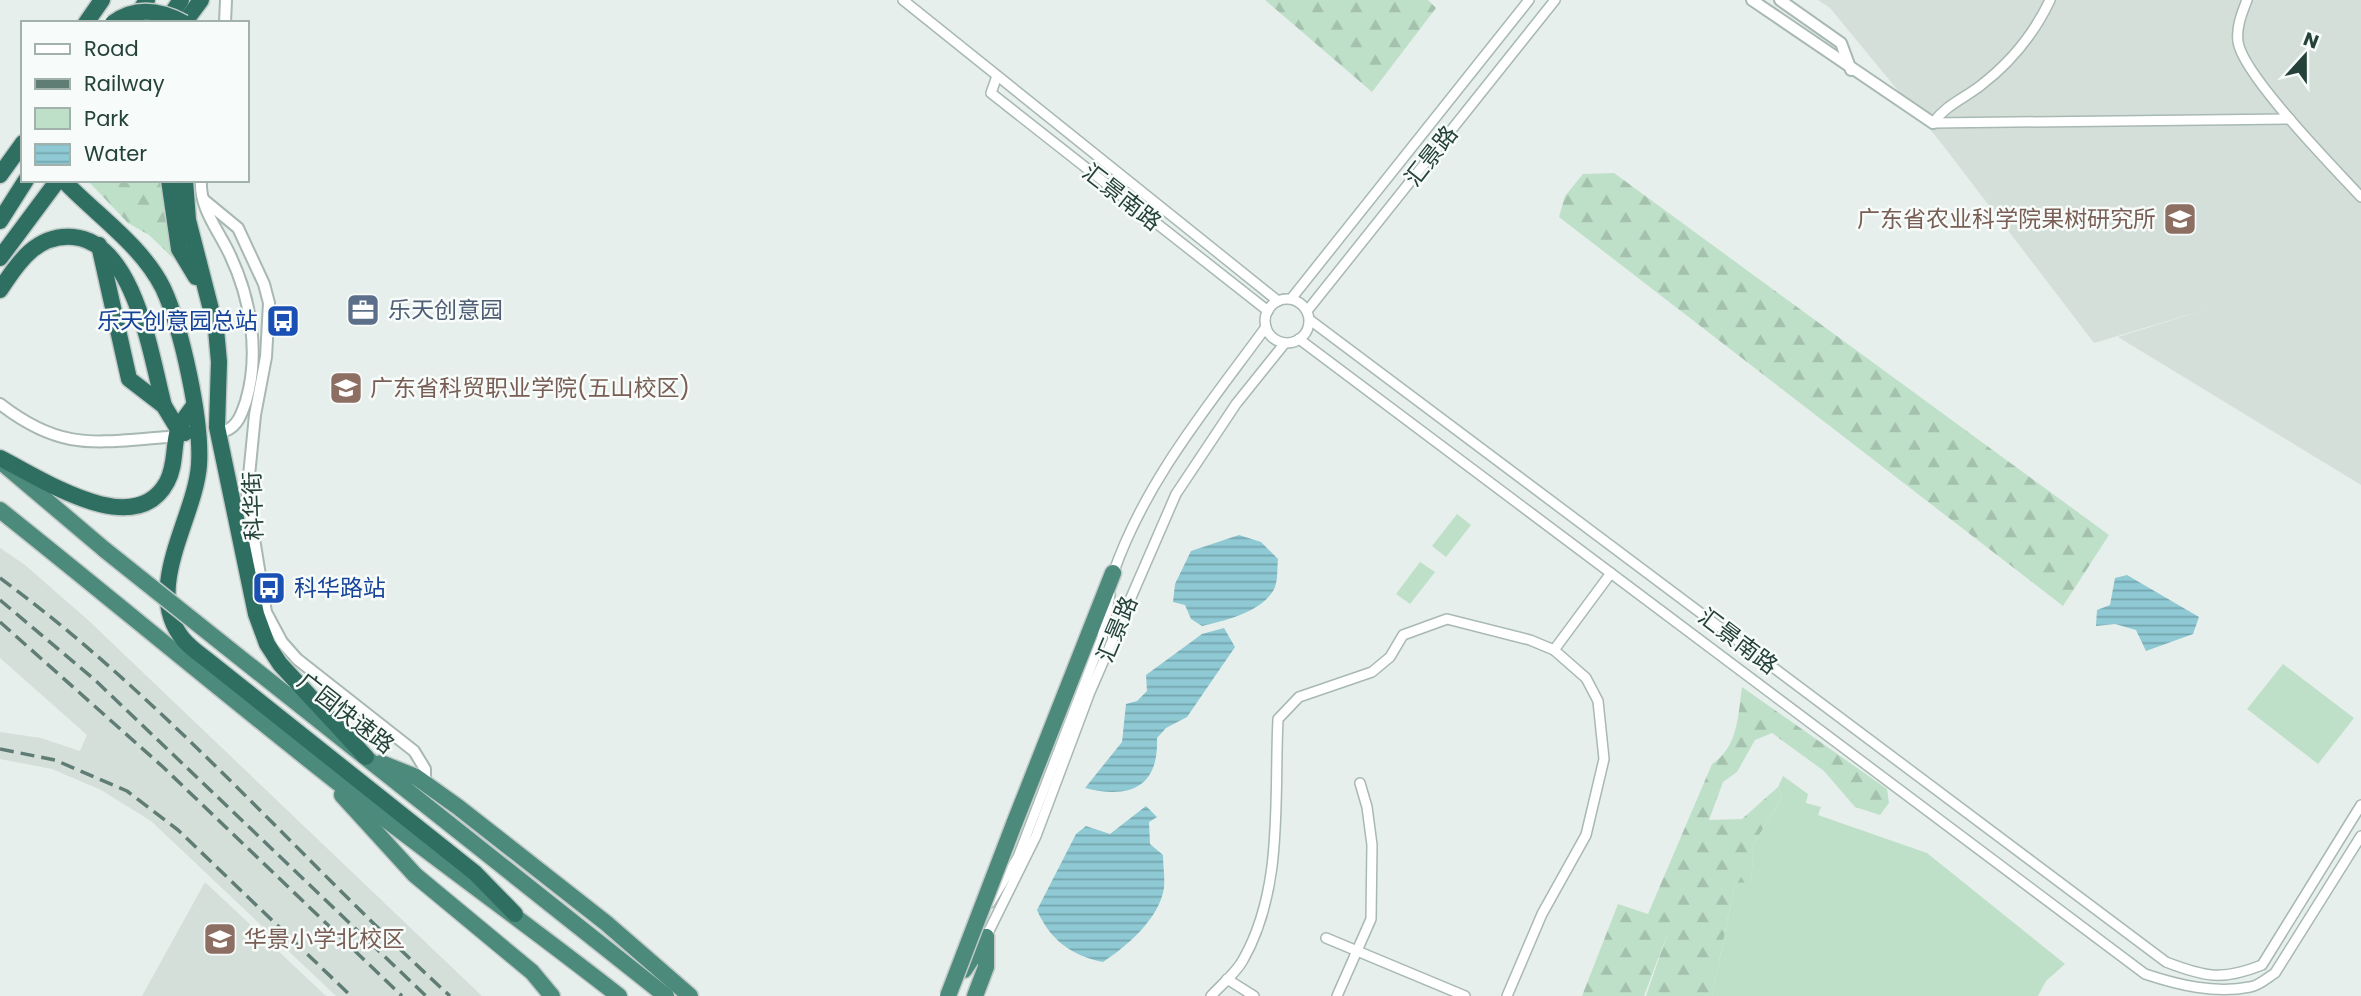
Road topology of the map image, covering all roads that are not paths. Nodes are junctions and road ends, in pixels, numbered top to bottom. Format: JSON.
{"nodes":[{"id":1,"x":102,"y":0,"type":"edge"},
{"id":2,"x":147,"y":0,"type":"edge"},
{"id":3,"x":181,"y":0,"type":"edge"},
{"id":4,"x":201,"y":0,"type":"edge"},
{"id":5,"x":226,"y":0,"type":"edge"},
{"id":6,"x":902,"y":0,"type":"edge"},
{"id":7,"x":1529,"y":0,"type":"edge"},
{"id":8,"x":1555,"y":0,"type":"edge"},
{"id":9,"x":1752,"y":0,"type":"edge"},
{"id":10,"x":1780,"y":0,"type":"edge"},
{"id":11,"x":2049,"y":0,"type":"edge"},
{"id":12,"x":2247,"y":0,"type":"edge"},
{"id":13,"x":87,"y":21,"type":"edge"},
{"id":14,"x":117,"y":21,"type":"edge"},
{"id":15,"x":133,"y":21,"type":"edge"},
{"id":16,"x":166,"y":21,"type":"edge"},
{"id":17,"x":179,"y":21,"type":"edge"},
{"id":18,"x":185,"y":21,"type":"edge"},
{"id":19,"x":225,"y":21,"type":"edge"},
{"id":20,"x":1852,"y":70,"type":"junction"},
{"id":21,"x":997,"y":76,"type":"junction"},
{"id":22,"x":2290,"y":119,"type":"junction"},
{"id":23,"x":1933,"y":123,"type":"junction"},
{"id":24,"x":21,"y":146,"type":"edge"},
{"id":25,"x":0,"y":175,"type":"edge"},
{"id":26,"x":62,"y":182,"type":"edge"},
{"id":27,"x":169,"y":182,"type":"edge"},
{"id":28,"x":185,"y":182,"type":"edge"},
{"id":29,"x":201,"y":182,"type":"edge"},
{"id":30,"x":23,"y":185,"type":"edge"},
{"id":31,"x":2361,"y":197,"type":"edge"},
{"id":32,"x":204,"y":200,"type":"junction"},
{"id":33,"x":0,"y":221,"type":"edge"},
{"id":34,"x":99,"y":245,"type":"junction"},
{"id":35,"x":0,"y":258,"type":"edge"},
{"id":36,"x":4,"y":284,"type":"edge"},
{"id":37,"x":205,"y":291,"type":"junction"},
{"id":38,"x":1291,"y":299,"type":"junction"},
{"id":39,"x":1278,"y":301,"type":"junction"},
{"id":40,"x":1268,"y":311,"type":"junction"},
{"id":41,"x":1308,"y":316,"type":"junction"},
{"id":42,"x":1266,"y":327,"type":"junction"},
{"id":43,"x":1299,"y":339,"type":"junction"},
{"id":44,"x":1285,"y":343,"type":"junction"},
{"id":45,"x":0,"y":404,"type":"edge"},
{"id":46,"x":164,"y":406,"type":"junction"},
{"id":47,"x":193,"y":407,"type":"junction"},
{"id":48,"x":225,"y":431,"type":"dead end"},
{"id":49,"x":174,"y":433,"type":"junction"},
{"id":50,"x":200,"y":441,"type":"junction"},
{"id":51,"x":0,"y":460,"type":"edge"},
{"id":52,"x":0,"y":510,"type":"edge"},
{"id":53,"x":1113,"y":573,"type":"junction"},
{"id":54,"x":1611,"y":573,"type":"junction"},
{"id":55,"x":1555,"y":650,"type":"junction"},
{"id":56,"x":366,"y":757,"type":"junction"},
{"id":57,"x":322,"y":770,"type":"junction"},
{"id":58,"x":425,"y":783,"type":"junction"},
{"id":59,"x":1360,"y":783,"type":"dead end"},
{"id":60,"x":2361,"y":806,"type":"edge"},
{"id":61,"x":2361,"y":836,"type":"edge"},
{"id":62,"x":515,"y":914,"type":"junction"},
{"id":63,"x":980,"y":934,"type":"junction"},
{"id":64,"x":1326,"y":938,"type":"dead end"},
{"id":65,"x":1358,"y":950,"type":"junction"},
{"id":66,"x":1227,"y":979,"type":"junction"},
{"id":67,"x":690,"y":993,"type":"edge"},
{"id":68,"x":552,"y":996,"type":"edge"},
{"id":69,"x":619,"y":996,"type":"edge"},
{"id":70,"x":666,"y":996,"type":"edge"},
{"id":71,"x":938,"y":996,"type":"edge"},
{"id":72,"x":948,"y":996,"type":"edge"},
{"id":73,"x":975,"y":996,"type":"edge"},
{"id":74,"x":1211,"y":996,"type":"edge"},
{"id":75,"x":1254,"y":996,"type":"edge"},
{"id":76,"x":1337,"y":996,"type":"edge"},
{"id":77,"x":1465,"y":996,"type":"edge"},
{"id":78,"x":1507,"y":996,"type":"edge"}],
"edges":[{"from":1,"to":13,"type":"highway"},
{"from":2,"to":15,"type":"highway"},
{"from":3,"to":16,"type":"highway"},
{"from":4,"to":18,"type":"highway"},
{"from":5,"to":19,"type":"street"},
{"from":6,"to":21,"type":"street","name":"汇景南路"},
{"from":7,"to":38,"type":"street","name":"汇景路"},
{"from":8,"to":41,"type":"street","name":"汇景路"},
{"from":9,"to":20,"type":"street"},
{"from":10,"to":20,"type":"street"},
{"from":11,"to":23,"type":"street"},
{"from":12,"to":22,"type":"street"},
{"from":14,"to":17,"type":"highway","bridge":true},
{"from":20,"to":23,"type":"street"},
{"from":21,"to":39,"type":"street","name":"汇景南路"},
{"from":21,"to":40,"type":"street","name":"汇景南路"},
{"from":22,"to":23,"type":"street"},
{"from":22,"to":31,"type":"street"},
{"from":24,"to":25,"type":"highway"},
{"from":26,"to":35,"type":"highway"},
{"from":26,"to":47,"type":"highway"},
{"from":27,"to":37,"type":"highway"},
{"from":28,"to":37,"type":"highway"},
{"from":29,"to":32,"type":"street"},
{"from":30,"to":33,"type":"highway"},
{"from":32,"to":48,"type":"street"},
{"from":32,"to":58,"type":"street","name":"科华街"},
{"from":34,"to":36,"type":"highway"},
{"from":34,"to":46,"type":"highway"},
{"from":34,"to":46,"type":"highway"},
{"from":37,"to":56,"type":"highway"},
{"from":38,"to":39,"type":"street"},
{"from":38,"to":41,"type":"street"},
{"from":39,"to":40,"type":"street"},
{"from":40,"to":42,"type":"street"},
{"from":41,"to":43,"type":"street"},
{"from":41,"to":60,"type":"street","name":"汇景南路"},
{"from":42,"to":44,"type":"street"},
{"from":42,"to":53,"type":"street","name":"汇景路"},
{"from":43,"to":44,"type":"street"},
{"from":43,"to":54,"type":"street","name":"汇景南路"},
{"from":44,"to":63,"type":"street","name":"汇景路"},
{"from":45,"to":49,"type":"street"},
{"from":46,"to":49,"type":"highway"},
{"from":47,"to":49,"type":"highway"},
{"from":47,"to":50,"type":"highway"},
{"from":49,"to":50,"type":"highway"},
{"from":49,"to":51,"type":"highway"},
{"from":50,"to":62,"type":"highway"},
{"from":51,"to":56,"type":"highway","name":"广园快速路","bridge":true},
{"from":52,"to":57,"type":"highway"},
{"from":53,"to":63,"type":"street","name":"汇景路"},
{"from":53,"to":72,"type":"highway","bridge":true},
{"from":54,"to":55,"type":"street"},
{"from":54,"to":61,"type":"street","name":"汇景南路"},
{"from":55,"to":66,"type":"street"},
{"from":55,"to":78,"type":"street"},
{"from":56,"to":58,"type":"highway"},
{"from":56,"to":70,"type":"highway","name":"广园快速路"},
{"from":57,"to":62,"type":"highway"},
{"from":57,"to":68,"type":"highway"},
{"from":58,"to":67,"type":"highway"},
{"from":59,"to":65,"type":"street"},
{"from":62,"to":69,"type":"highway"},
{"from":63,"to":71,"type":"highway"},
{"from":63,"to":72,"type":"highway"},
{"from":63,"to":73,"type":"highway"},
{"from":64,"to":65,"type":"street"},
{"from":65,"to":76,"type":"street"},
{"from":65,"to":77,"type":"street"},
{"from":66,"to":74,"type":"street"},
{"from":66,"to":75,"type":"street"}]}
